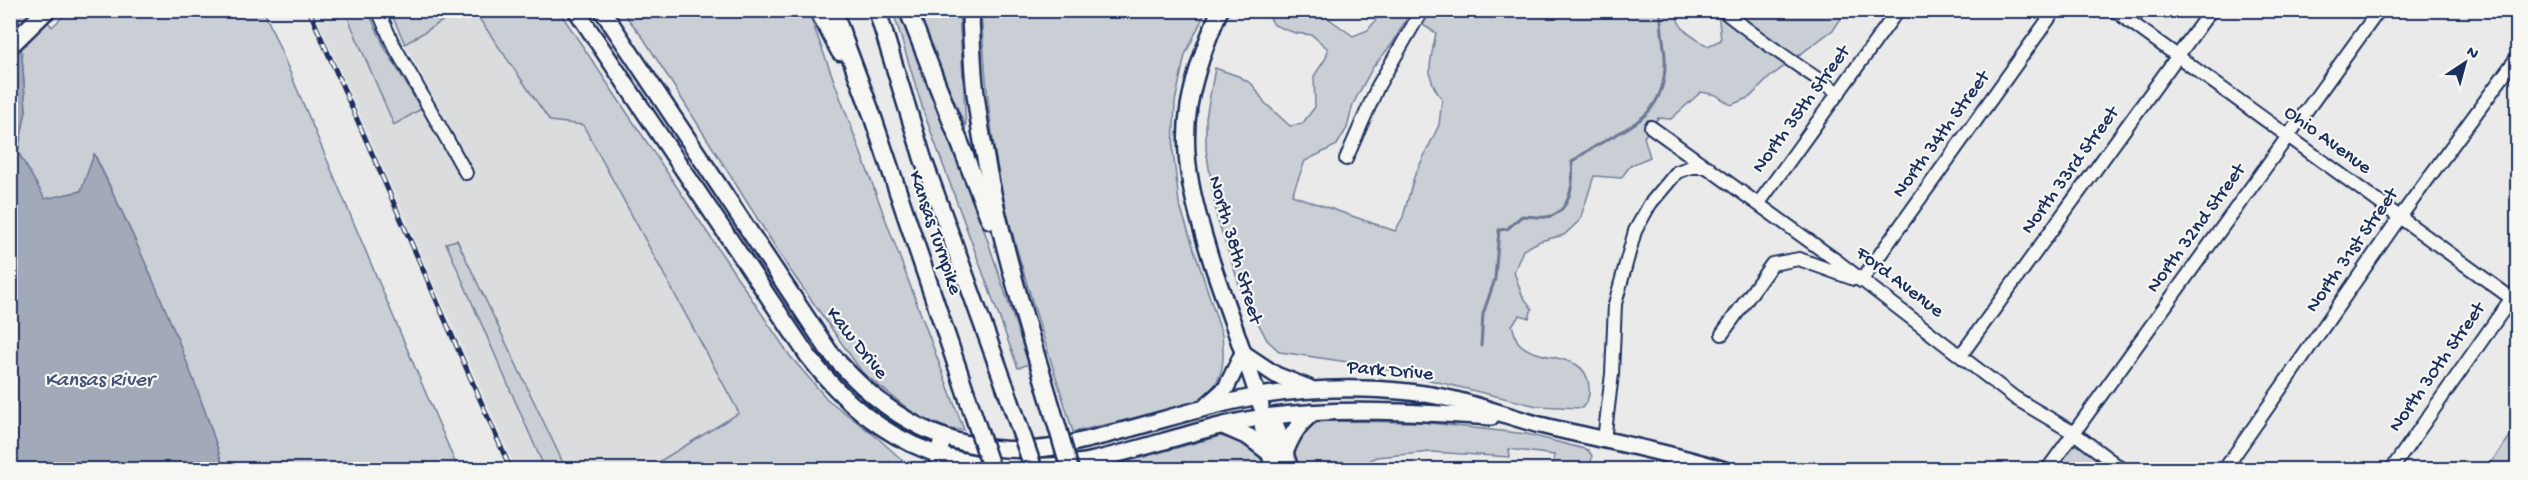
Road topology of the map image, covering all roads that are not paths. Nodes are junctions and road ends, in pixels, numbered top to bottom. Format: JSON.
{"nodes":[{"id":1,"x":47,"y":10,"type":"edge"},
{"id":2,"x":378,"y":10,"type":"edge"},
{"id":3,"x":576,"y":10,"type":"edge"},
{"id":4,"x":602,"y":10,"type":"edge"},
{"id":5,"x":818,"y":10,"type":"edge"},
{"id":6,"x":833,"y":10,"type":"edge"},
{"id":7,"x":877,"y":10,"type":"edge"},
{"id":8,"x":908,"y":10,"type":"edge"},
{"id":9,"x":970,"y":10,"type":"edge"},
{"id":10,"x":1220,"y":10,"type":"edge"},
{"id":11,"x":1422,"y":10,"type":"edge"},
{"id":12,"x":1722,"y":10,"type":"edge"},
{"id":13,"x":1898,"y":10,"type":"edge"},
{"id":14,"x":2055,"y":10,"type":"edge"},
{"id":15,"x":2114,"y":10,"type":"edge"},
{"id":16,"x":2211,"y":10,"type":"edge"},
{"id":17,"x":2379,"y":10,"type":"edge"},
{"id":18,"x":10,"y":46,"type":"edge"},
{"id":19,"x":2517,"y":56,"type":"edge"},
{"id":20,"x":2178,"y":57,"type":"junction"},
{"id":21,"x":1839,"y":93,"type":"junction"},
{"id":22,"x":871,"y":112,"type":"junction"},
{"id":23,"x":1651,"y":127,"type":"dead end"},
{"id":24,"x":2288,"y":136,"type":"junction"},
{"id":25,"x":1346,"y":159,"type":"dead end"},
{"id":26,"x":1708,"y":167,"type":"junction"},
{"id":27,"x":466,"y":173,"type":"dead end"},
{"id":28,"x":1759,"y":203,"type":"junction"},
{"id":29,"x":2400,"y":217,"type":"junction"},
{"id":30,"x":1008,"y":263,"type":"junction"},
{"id":31,"x":1861,"y":281,"type":"junction"},
{"id":32,"x":2515,"y":297,"type":"edge"},
{"id":33,"x":1722,"y":334,"type":"dead end"},
{"id":34,"x":1243,"y":353,"type":"junction"},
{"id":35,"x":1961,"y":355,"type":"junction"},
{"id":36,"x":1311,"y":389,"type":"junction"},
{"id":37,"x":1258,"y":396,"type":"junction"},
{"id":38,"x":1201,"y":410,"type":"junction"},
{"id":39,"x":1312,"y":413,"type":"junction"},
{"id":40,"x":1265,"y":417,"type":"junction"},
{"id":41,"x":1515,"y":418,"type":"junction"},
{"id":42,"x":1224,"y":426,"type":"junction"},
{"id":43,"x":2074,"y":433,"type":"junction"},
{"id":44,"x":943,"y":437,"type":"junction"},
{"id":45,"x":1604,"y":440,"type":"junction"},
{"id":46,"x":1281,"y":459,"type":"edge"},
{"id":47,"x":936,"y":465,"type":"edge"},
{"id":48,"x":992,"y":470,"type":"edge"},
{"id":49,"x":1034,"y":470,"type":"edge"},
{"id":50,"x":1070,"y":470,"type":"edge"},
{"id":51,"x":1275,"y":470,"type":"edge"},
{"id":52,"x":1725,"y":470,"type":"edge"},
{"id":53,"x":2047,"y":470,"type":"edge"},
{"id":54,"x":2123,"y":470,"type":"edge"},
{"id":55,"x":2224,"y":470,"type":"edge"},
{"id":56,"x":2391,"y":470,"type":"edge"}],
"edges":[{"from":1,"to":18,"type":"highway"},
{"from":2,"to":27,"type":"street"},
{"from":3,"to":47,"type":"main road"},
{"from":4,"to":44,"type":"main road","name":"Kaw Drive"},
{"from":5,"to":22,"type":"highway"},
{"from":6,"to":22,"type":"highway","name":"Kansas Turnpike"},
{"from":7,"to":49,"type":"highway","name":"Kansas Turnpike","bridge":true},
{"from":8,"to":30,"type":"highway"},
{"from":9,"to":30,"type":"highway"},
{"from":10,"to":34,"type":"main road","name":"North 38th Street"},
{"from":11,"to":25,"type":"street"},
{"from":12,"to":21,"type":"street"},
{"from":13,"to":21,"type":"street","name":"North 35th Street"},
{"from":14,"to":31,"type":"street","name":"North 34th Street"},
{"from":15,"to":20,"type":"street","name":"Ohio Avenue"},
{"from":16,"to":20,"type":"street","name":"North 33rd Street"},
{"from":17,"to":24,"type":"street","name":"North 32nd Street"},
{"from":19,"to":29,"type":"street","name":"North 31st Street"},
{"from":20,"to":24,"type":"street","name":"Ohio Avenue"},
{"from":20,"to":35,"type":"street","name":"North 33rd Street"},
{"from":21,"to":28,"type":"street","name":"North 35th Street"},
{"from":22,"to":48,"type":"highway","name":"Kansas Turnpike","bridge":true},
{"from":23,"to":26,"type":"street","name":"Ford Avenue"},
{"from":24,"to":29,"type":"street","name":"Ohio Avenue"},
{"from":24,"to":43,"type":"street","name":"North 32nd Street"},
{"from":26,"to":28,"type":"street","name":"Ford Avenue"},
{"from":26,"to":45,"type":"street"},
{"from":28,"to":31,"type":"street","name":"Ford Avenue"},
{"from":29,"to":32,"type":"street","name":"Ohio Avenue"},
{"from":29,"to":55,"type":"street","name":"North 31st Street"},
{"from":30,"to":50,"type":"highway","bridge":true},
{"from":31,"to":33,"type":"street"},
{"from":31,"to":35,"type":"street","name":"Ford Avenue"},
{"from":32,"to":56,"type":"street","name":"North 30th Street"},
{"from":34,"to":36,"type":"main road"},
{"from":34,"to":37,"type":"main road","name":"North 38th Street"},
{"from":34,"to":38,"type":"main road"},
{"from":35,"to":43,"type":"street","name":"Ford Avenue"},
{"from":36,"to":37,"type":"main road","name":"Park Drive"},
{"from":36,"to":41,"type":"main road","name":"Park Drive"},
{"from":37,"to":38,"type":"main road","name":"Kaw Drive"},
{"from":37,"to":40,"type":"main road","name":"North 38th Street"},
{"from":38,"to":44,"type":"main road","name":"Kaw Drive"},
{"from":39,"to":40,"type":"main road","name":"Park Drive"},
{"from":39,"to":41,"type":"main road","name":"Park Drive"},
{"from":39,"to":46,"type":"highway"},
{"from":40,"to":42,"type":"main road"},
{"from":40,"to":46,"type":"highway"},
{"from":41,"to":45,"type":"main road","name":"Park Drive"},
{"from":42,"to":46,"type":"highway"},
{"from":42,"to":47,"type":"main road"},
{"from":43,"to":53,"type":"street","name":"North 32nd Street"},
{"from":43,"to":54,"type":"street","name":"Ford Avenue"},
{"from":44,"to":47,"type":"highway"},
{"from":45,"to":52,"type":"main road","name":"Park Drive"},
{"from":46,"to":51,"type":"highway"}]}
